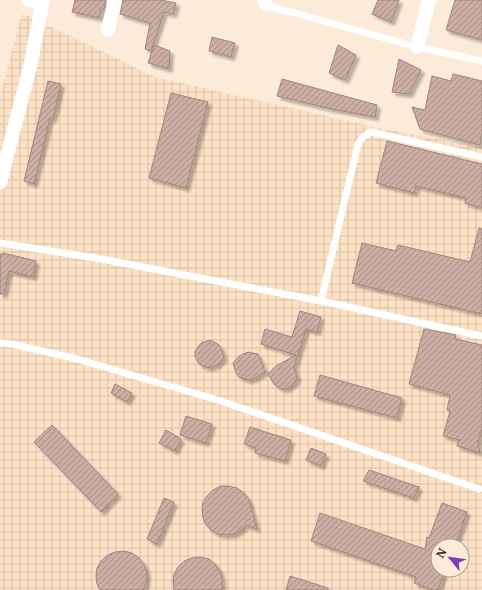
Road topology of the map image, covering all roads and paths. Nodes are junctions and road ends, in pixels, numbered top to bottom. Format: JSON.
{"nodes":[{"id":1,"x":115,"y":0,"type":"edge"},
{"id":2,"x":429,"y":0,"type":"edge"},
{"id":3,"x":38,"y":1,"type":"edge"},
{"id":4,"x":265,"y":2,"type":"edge"},
{"id":5,"x":108,"y":30,"type":"dead end"},
{"id":6,"x":417,"y":47,"type":"junction"},
{"id":7,"x":482,"y":61,"type":"edge"},
{"id":8,"x":482,"y":157,"type":"edge"},
{"id":9,"x":0,"y":183,"type":"edge"},
{"id":10,"x":0,"y":243,"type":"edge"},
{"id":11,"x":321,"y":301,"type":"junction"},
{"id":12,"x":482,"y":336,"type":"edge"},
{"id":13,"x":0,"y":343,"type":"edge"},
{"id":14,"x":479,"y":489,"type":"dead end"}],
"edges":[{"from":1,"to":5,"type":"street"},
{"from":2,"to":6,"type":"street"},
{"from":3,"to":9,"type":"street"},
{"from":4,"to":6,"type":"lane"},
{"from":6,"to":7,"type":"lane"},
{"from":8,"to":11,"type":"lane"},
{"from":10,"to":11,"type":"lane"},
{"from":11,"to":12,"type":"lane"},
{"from":13,"to":14,"type":"lane"}]}
